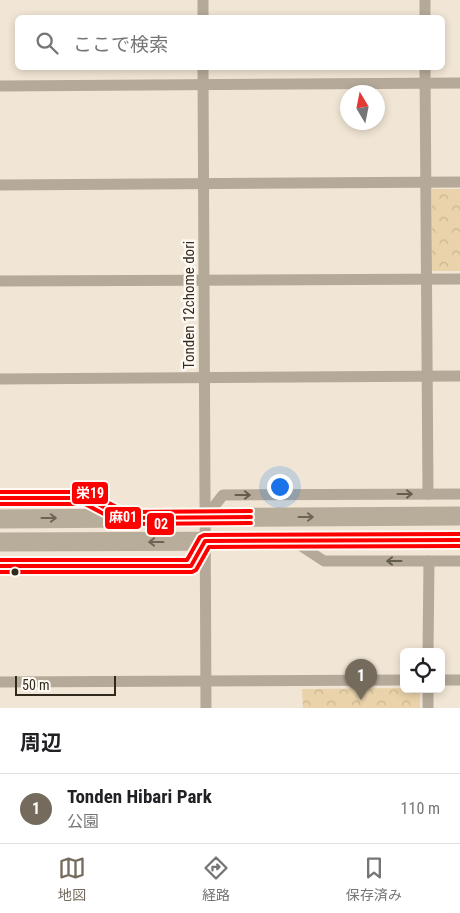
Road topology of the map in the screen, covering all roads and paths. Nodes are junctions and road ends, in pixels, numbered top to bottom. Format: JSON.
{"nodes":[{"id":1,"x":203,"y":0,"type":"edge"},
{"id":2,"x":425,"y":0,"type":"edge"},
{"id":3,"x":203,"y":15,"type":"edge"},
{"id":4,"x":425,"y":15,"type":"edge"},
{"id":5,"x":203,"y":70,"type":"edge"},
{"id":6,"x":425,"y":70,"type":"edge"},
{"id":7,"x":460,"y":83,"type":"edge"},
{"id":8,"x":425,"y":84,"type":"junction"},
{"id":9,"x":203,"y":85,"type":"junction"},
{"id":10,"x":0,"y":86,"type":"edge"},
{"id":11,"x":426,"y":182,"type":"junction"},
{"id":12,"x":460,"y":182,"type":"edge"},
{"id":13,"x":203,"y":184,"type":"junction"},
{"id":14,"x":0,"y":185,"type":"edge"},
{"id":15,"x":426,"y":279,"type":"junction"},
{"id":16,"x":460,"y":279,"type":"edge"},
{"id":17,"x":0,"y":281,"type":"edge"},
{"id":18,"x":204,"y":281,"type":"junction"},
{"id":19,"x":427,"y":376,"type":"junction"},
{"id":20,"x":460,"y":376,"type":"edge"},
{"id":21,"x":204,"y":378,"type":"junction"},
{"id":22,"x":0,"y":379,"type":"edge"},
{"id":23,"x":428,"y":494,"type":"junction"},
{"id":24,"x":460,"y":494,"type":"edge"},
{"id":25,"x":0,"y":498,"type":"edge"},
{"id":26,"x":460,"y":516,"type":"edge"},
{"id":27,"x":0,"y":518,"type":"edge"},
{"id":28,"x":124,"y":518,"type":"junction"},
{"id":29,"x":205,"y":518,"type":"junction"},
{"id":30,"x":460,"y":540,"type":"edge"},
{"id":31,"x":293,"y":541,"type":"junction"},
{"id":32,"x":0,"y":542,"type":"edge"},
{"id":33,"x":205,"y":542,"type":"junction"},
{"id":34,"x":429,"y":561,"type":"junction"},
{"id":35,"x":460,"y":561,"type":"edge"},
{"id":36,"x":0,"y":566,"type":"edge"},
{"id":37,"x":428,"y":648,"type":"edge"},
{"id":38,"x":400,"y":680,"type":"edge"},
{"id":39,"x":445,"y":680,"type":"edge"},
{"id":40,"x":460,"y":680,"type":"edge"},
{"id":41,"x":206,"y":681,"type":"junction"},
{"id":42,"x":0,"y":682,"type":"edge"},
{"id":43,"x":428,"y":693,"type":"edge"},
{"id":44,"x":206,"y":708,"type":"edge"},
{"id":45,"x":428,"y":708,"type":"edge"}],
"edges":[{"from":1,"to":3,"type":"street"},
{"from":2,"to":4,"type":"street"},
{"from":5,"to":9,"type":"street","name":"Tonden 12chome dori"},
{"from":6,"to":8,"type":"street"},
{"from":7,"to":8,"type":"street"},
{"from":8,"to":9,"type":"street"},
{"from":8,"to":11,"type":"street"},
{"from":9,"to":10,"type":"street"},
{"from":9,"to":13,"type":"street","name":"Tonden 12chome dori"},
{"from":11,"to":12,"type":"street"},
{"from":11,"to":13,"type":"street"},
{"from":11,"to":15,"type":"street"},
{"from":13,"to":14,"type":"street"},
{"from":13,"to":18,"type":"street","name":"Tonden 12chome dori"},
{"from":15,"to":16,"type":"street"},
{"from":15,"to":18,"type":"street"},
{"from":15,"to":19,"type":"street"},
{"from":17,"to":18,"type":"street"},
{"from":18,"to":21,"type":"street","name":"Tonden 12chome dori"},
{"from":19,"to":20,"type":"street"},
{"from":19,"to":21,"type":"street"},
{"from":19,"to":23,"type":"street"},
{"from":21,"to":22,"type":"street"},
{"from":21,"to":29,"type":"street","name":"Tonden 12chome dori"},
{"from":23,"to":24,"type":"street"},
{"from":29,"to":23,"type":"street","one_way":true},
{"from":25,"to":28,"type":"street"},
{"from":29,"to":26,"type":"main road","one_way":true},
{"from":27,"to":28,"type":"main road","one_way":true},
{"from":28,"to":29,"type":"main road"},
{"from":29,"to":33,"type":"street","name":"Tonden 12chome dori"},
{"from":30,"to":31,"type":"main road"},
{"from":31,"to":33,"type":"main road"},
{"from":34,"to":31,"type":"street","one_way":true},
{"from":33,"to":32,"type":"main road","one_way":true},
{"from":33,"to":36,"type":"street"},
{"from":33,"to":41,"type":"street","name":"Tonden 12chome dori"},
{"from":34,"to":35,"type":"street"},
{"from":34,"to":37,"type":"street"},
{"from":38,"to":41,"type":"street"},
{"from":39,"to":40,"type":"street"},
{"from":41,"to":42,"type":"street"},
{"from":41,"to":44,"type":"street","name":"Tonden 12chome dori"},
{"from":43,"to":45,"type":"street"}]}
